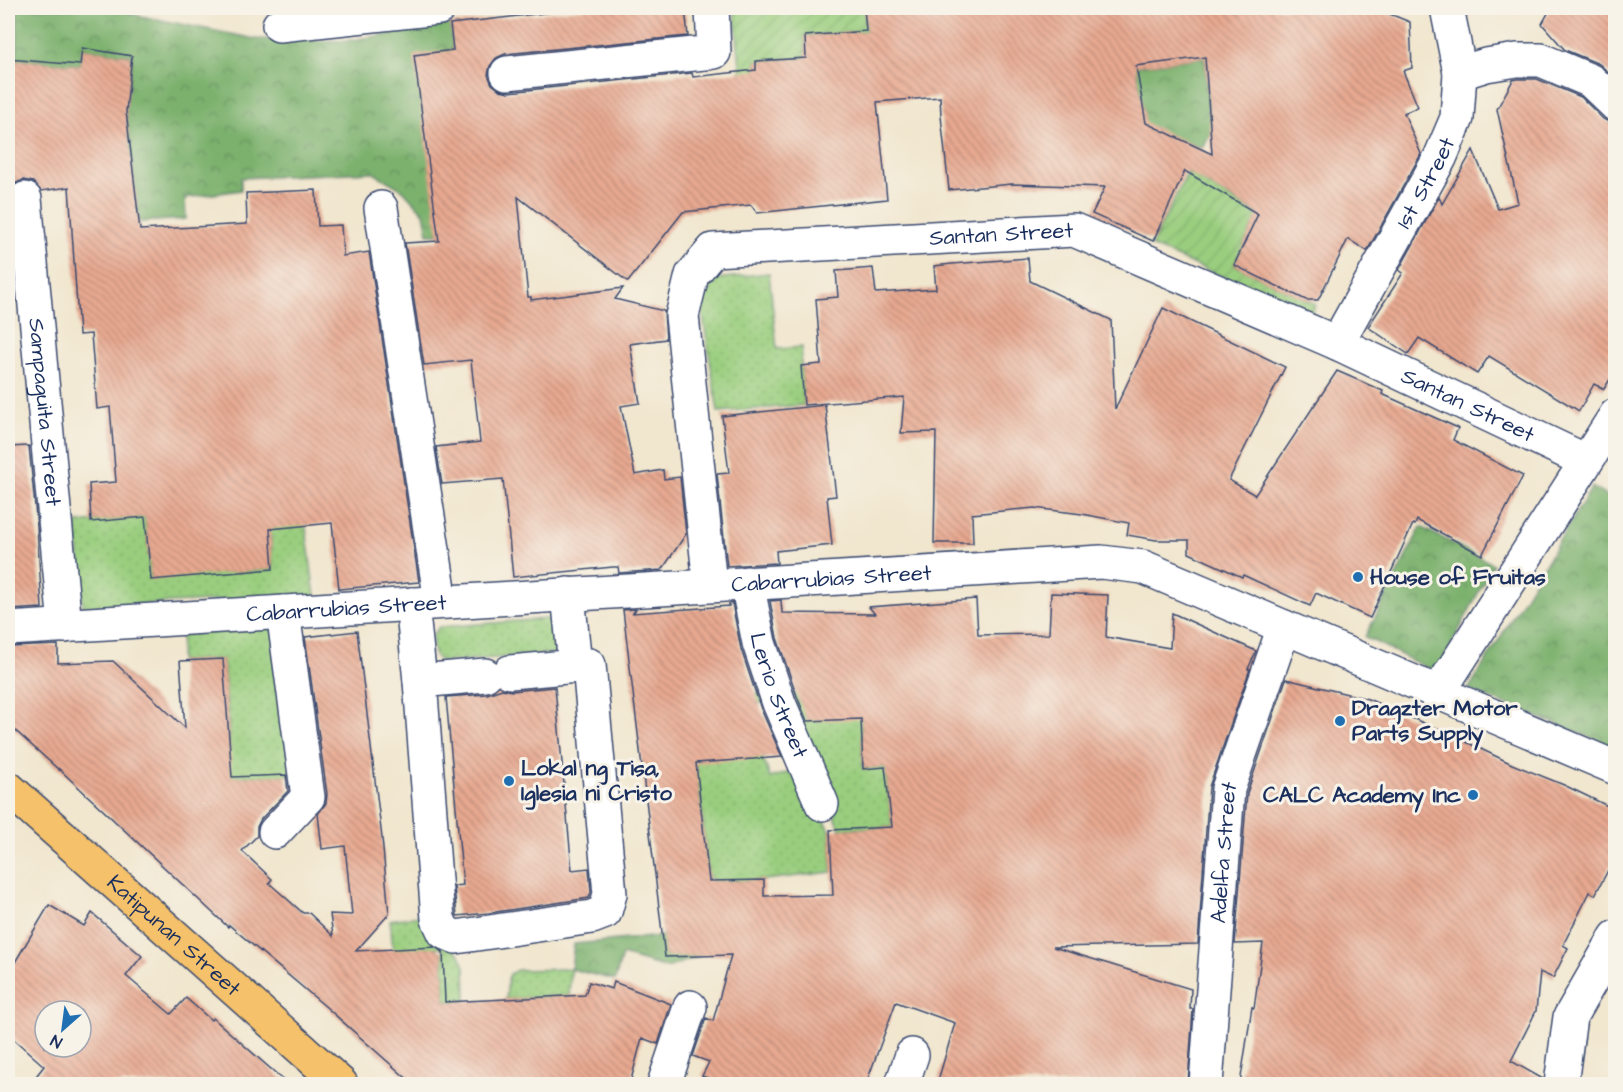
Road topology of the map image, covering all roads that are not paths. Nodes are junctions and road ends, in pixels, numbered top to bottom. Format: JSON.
{"nodes":[{"id":1,"x":439,"y":8,"type":"edge"},
{"id":2,"x":712,"y":8,"type":"edge"},
{"id":3,"x":1447,"y":8,"type":"edge"},
{"id":4,"x":279,"y":25,"type":"dead end"},
{"id":5,"x":507,"y":73,"type":"dead end"},
{"id":6,"x":1460,"y":73,"type":"junction"},
{"id":7,"x":1616,"y":105,"type":"edge"},
{"id":8,"x":25,"y":199,"type":"dead end"},
{"id":9,"x":381,"y":208,"type":"dead end"},
{"id":10,"x":1337,"y":343,"type":"junction"},
{"id":11,"x":1616,"y":415,"type":"edge"},
{"id":12,"x":1586,"y":461,"type":"junction"},
{"id":13,"x":747,"y":583,"type":"junction"},
{"id":14,"x":710,"y":585,"type":"junction"},
{"id":15,"x":568,"y":594,"type":"junction"},
{"id":16,"x":427,"y":603,"type":"junction"},
{"id":17,"x":283,"y":612,"type":"junction"},
{"id":18,"x":65,"y":626,"type":"junction"},
{"id":19,"x":1284,"y":627,"type":"junction"},
{"id":20,"x":8,"y":629,"type":"edge"},
{"id":21,"x":575,"y":666,"type":"junction"},
{"id":22,"x":420,"y":681,"type":"junction"},
{"id":23,"x":1438,"y":693,"type":"junction"},
{"id":24,"x":1616,"y":768,"type":"edge"},
{"id":25,"x":8,"y":788,"type":"edge"},
{"id":26,"x":822,"y":804,"type":"dead end"},
{"id":27,"x":275,"y":831,"type":"dead end"},
{"id":28,"x":1616,"y":937,"type":"edge"},
{"id":29,"x":690,"y":1007,"type":"dead end"},
{"id":30,"x":341,"y":1084,"type":"edge"},
{"id":31,"x":664,"y":1084,"type":"edge"},
{"id":32,"x":1206,"y":1084,"type":"edge"},
{"id":33,"x":1561,"y":1084,"type":"edge"}],
"edges":[{"from":1,"to":4,"type":"street"},
{"from":2,"to":5,"type":"street"},
{"from":3,"to":6,"type":"street","name":"1st Street"},
{"from":6,"to":7,"type":"street"},
{"from":6,"to":10,"type":"street","name":"1st Street"},
{"from":8,"to":18,"type":"street","name":"Sampaguita Street"},
{"from":9,"to":16,"type":"street"},
{"from":10,"to":12,"type":"street","name":"Santan Street"},
{"from":10,"to":14,"type":"street","name":"Santan Street"},
{"from":11,"to":12,"type":"street"},
{"from":12,"to":23,"type":"street"},
{"from":13,"to":14,"type":"street","name":"Cabarrubias Street"},
{"from":13,"to":19,"type":"street","name":"Cabarrubias Street"},
{"from":13,"to":26,"type":"street","name":"Lerio Street"},
{"from":14,"to":15,"type":"street","name":"Cabarrubias Street"},
{"from":15,"to":16,"type":"street","name":"Cabarrubias Street"},
{"from":15,"to":21,"type":"street"},
{"from":16,"to":17,"type":"street","name":"Cabarrubias Street"},
{"from":16,"to":22,"type":"street"},
{"from":17,"to":18,"type":"street","name":"Cabarrubias Street"},
{"from":17,"to":27,"type":"street"},
{"from":18,"to":20,"type":"street","name":"Cabarrubias Street"},
{"from":19,"to":23,"type":"street","name":"Cabarrubias Street"},
{"from":19,"to":32,"type":"street","name":"Adelfa Street"},
{"from":21,"to":22,"type":"street"},
{"from":21,"to":22,"type":"street"},
{"from":23,"to":24,"type":"street","name":"Cabarrubias Street"},
{"from":25,"to":30,"type":"main road","name":"Katipunan Street"},
{"from":28,"to":33,"type":"street"},
{"from":29,"to":31,"type":"street"}]}
